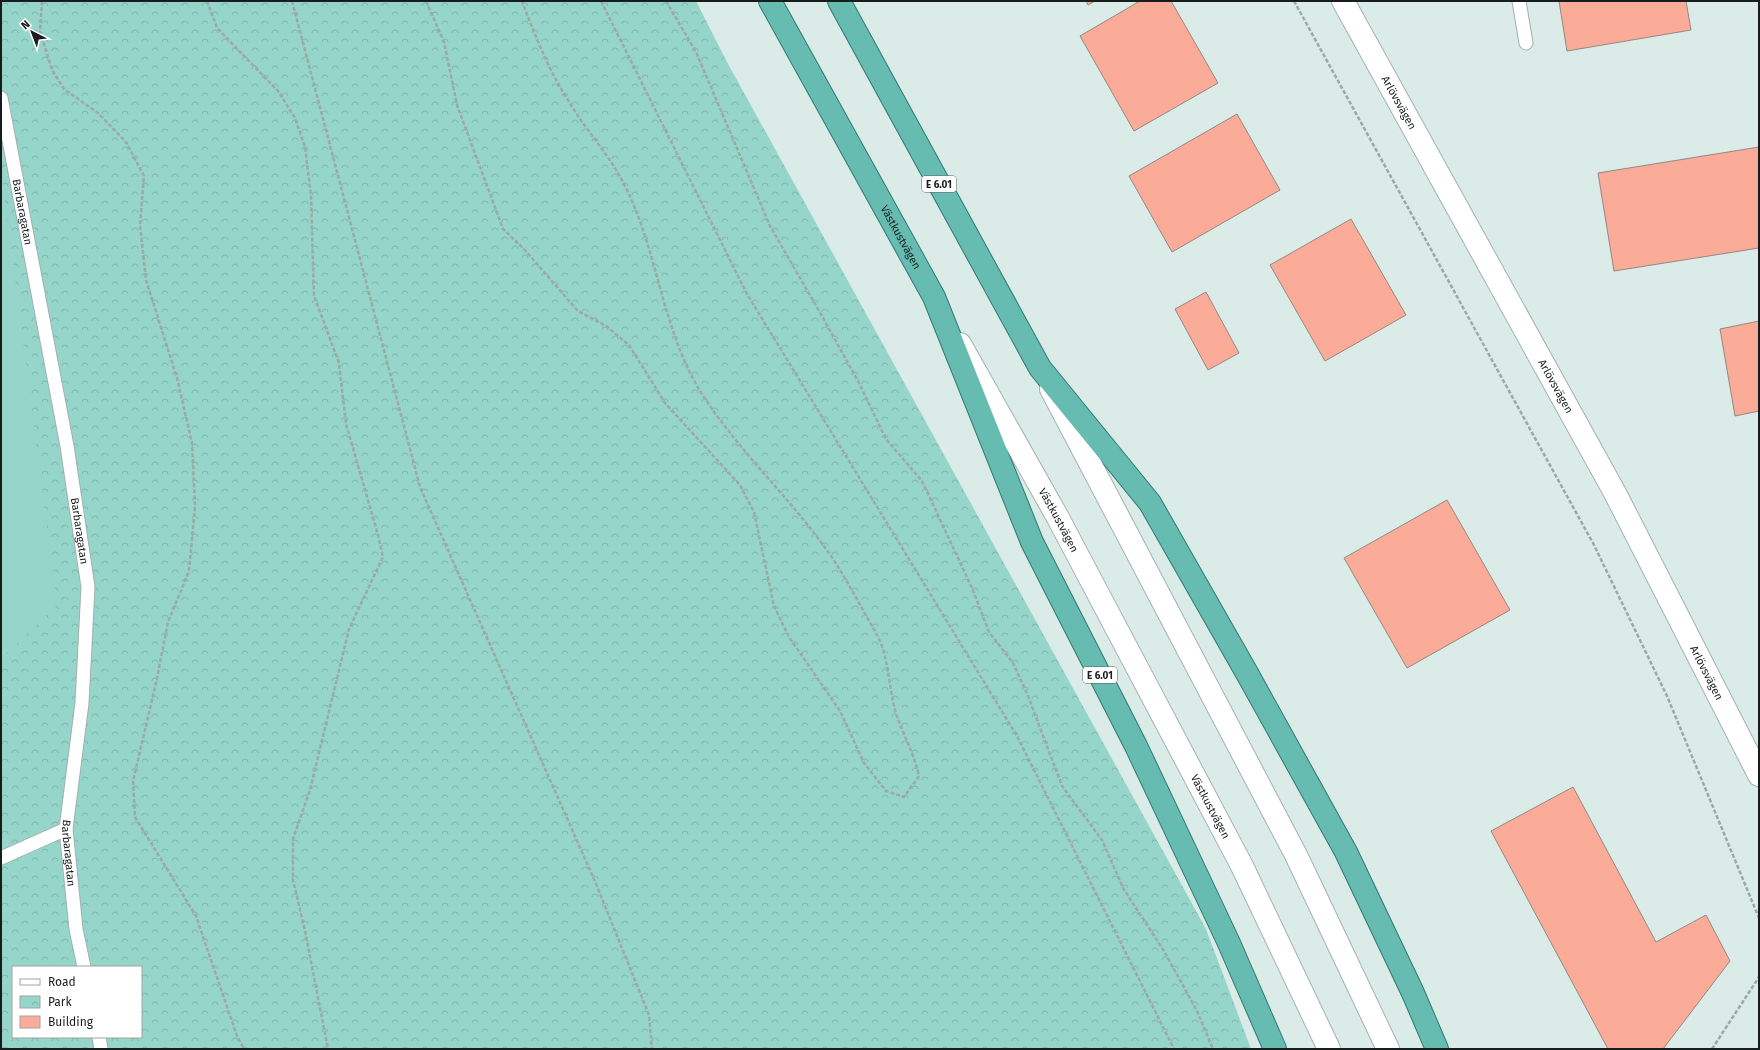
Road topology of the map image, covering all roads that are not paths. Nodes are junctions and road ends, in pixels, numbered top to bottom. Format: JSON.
{"nodes":[{"id":1,"x":770,"y":1,"type":"edge"},
{"id":2,"x":838,"y":1,"type":"edge"},
{"id":3,"x":1343,"y":1,"type":"edge"},
{"id":4,"x":1519,"y":1,"type":"edge"},
{"id":5,"x":1526,"y":43,"type":"dead end"},
{"id":6,"x":1,"y":98,"type":"edge"},
{"id":7,"x":934,"y":297,"type":"junction"},
{"id":8,"x":1040,"y":368,"type":"junction"},
{"id":9,"x":1759,"y":775,"type":"edge"},
{"id":10,"x":66,"y":829,"type":"junction"},
{"id":11,"x":1,"y":858,"type":"edge"},
{"id":12,"x":84,"y":966,"type":"edge"},
{"id":13,"x":99,"y":1038,"type":"edge"},
{"id":14,"x":101,"y":1049,"type":"edge"},
{"id":15,"x":1275,"y":1049,"type":"edge"},
{"id":16,"x":1329,"y":1049,"type":"edge"},
{"id":17,"x":1388,"y":1049,"type":"edge"},
{"id":18,"x":1437,"y":1049,"type":"edge"}],
"edges":[{"from":1,"to":7,"type":"highway","name":"Västkustvägen","number":"E 6.01"},
{"from":2,"to":8,"type":"highway","number":"E 6.01"},
{"from":3,"to":9,"type":"main road","name":"Arlövsvägen"},
{"from":4,"to":5,"type":"lane"},
{"from":6,"to":10,"type":"lane","name":"Barbaragatan"},
{"from":7,"to":15,"type":"highway","number":"E 6.01"},
{"from":7,"to":16,"type":"main road","name":"Västkustvägen"},
{"from":8,"to":17,"type":"main road"},
{"from":8,"to":18,"type":"highway","number":"E 6.01"},
{"from":10,"to":11,"type":"lane"},
{"from":10,"to":12,"type":"lane","name":"Barbaragatan"},
{"from":13,"to":14,"type":"lane"}]}
